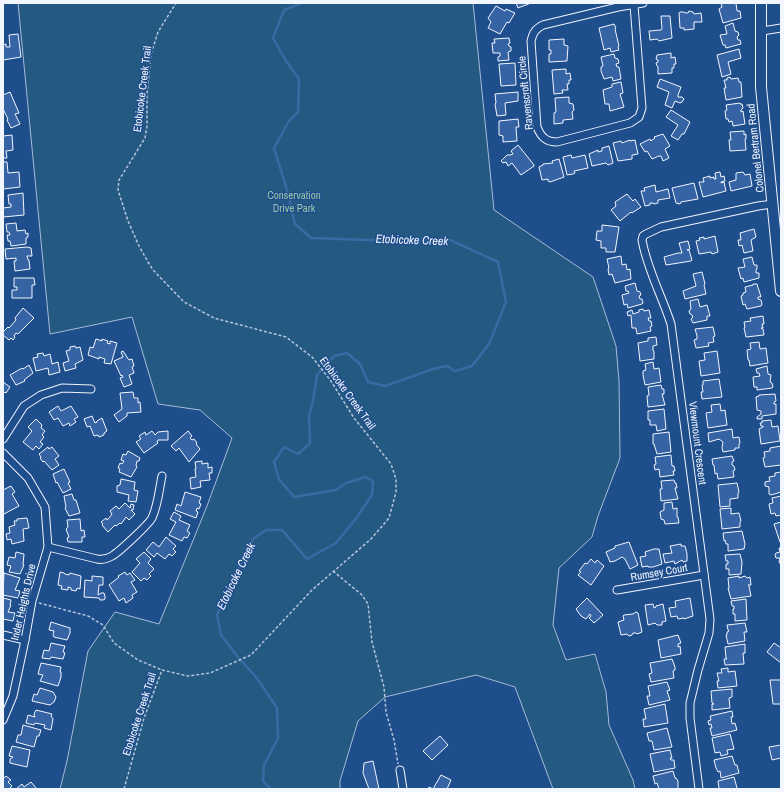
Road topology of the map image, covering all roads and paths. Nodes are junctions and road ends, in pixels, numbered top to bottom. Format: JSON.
{"nodes":[{"id":1,"x":176,"y":3,"type":"edge"},
{"id":2,"x":643,"y":3,"type":"edge"},
{"id":3,"x":761,"y":3,"type":"edge"},
{"id":4,"x":634,"y":5,"type":"junction"},
{"id":5,"x":781,"y":28,"type":"edge"},
{"id":6,"x":762,"y":31,"type":"junction"},
{"id":7,"x":772,"y":204,"type":"junction"},
{"id":8,"x":781,"y":286,"type":"edge"},
{"id":9,"x":91,"y":389,"type":"dead end"},
{"id":10,"x":3,"y":439,"type":"edge"},
{"id":11,"x":3,"y":453,"type":"edge"},
{"id":12,"x":162,"y":476,"type":"dead end"},
{"id":13,"x":48,"y":547,"type":"junction"},
{"id":14,"x":333,"y":571,"type":"junction"},
{"id":15,"x":704,"y":575,"type":"junction"},
{"id":16,"x":617,"y":590,"type":"dead end"},
{"id":17,"x":32,"y":601,"type":"junction"},
{"id":18,"x":3,"y":635,"type":"edge"},
{"id":19,"x":25,"y":640,"type":"junction"},
{"id":20,"x":162,"y":670,"type":"junction"},
{"id":21,"x":3,"y":720,"type":"edge"},
{"id":22,"x":400,"y":770,"type":"joint"},
{"id":23,"x":124,"y":789,"type":"edge"},
{"id":24,"x":403,"y":789,"type":"edge"},
{"id":25,"x":700,"y":789,"type":"edge"}],
"edges":[{"from":1,"to":14,"type":"path","name":"Etobicoke Creek Trail"},
{"from":2,"to":4,"type":"street","name":"Ravenscroft Circle"},
{"from":3,"to":6,"type":"street","name":"Colonel Bertram Road"},
{"from":4,"to":4,"type":"street","name":"Ravenscroft Circle"},
{"from":5,"to":6,"type":"street"},
{"from":6,"to":7,"type":"street","name":"Colonel Bertram Road"},
{"from":7,"to":8,"type":"street","name":"Colonel Bertram Road"},
{"from":7,"to":15,"type":"street","name":"Viewmount Crescent"},
{"from":9,"to":10,"type":"street"},
{"from":11,"to":13,"type":"street","name":"Inder Heights Drive"},
{"from":12,"to":13,"type":"street"},
{"from":13,"to":17,"type":"street","name":"Inder Heights Drive"},
{"from":14,"to":20,"type":"path","name":"Etobicoke Creek Trail"},
{"from":14,"to":22,"type":"path"},
{"from":15,"to":16,"type":"street","name":"Rumsey Court"},
{"from":15,"to":25,"type":"street","name":"Viewmount Crescent"},
{"from":17,"to":19,"type":"street","name":"Inder Heights Drive"},
{"from":17,"to":20,"type":"path"},
{"from":18,"to":19,"type":"street"},
{"from":19,"to":21,"type":"street","name":"Inder Heights Drive"},
{"from":20,"to":23,"type":"path","name":"Etobicoke Creek Trail"},
{"from":22,"to":24,"type":"street"}]}
